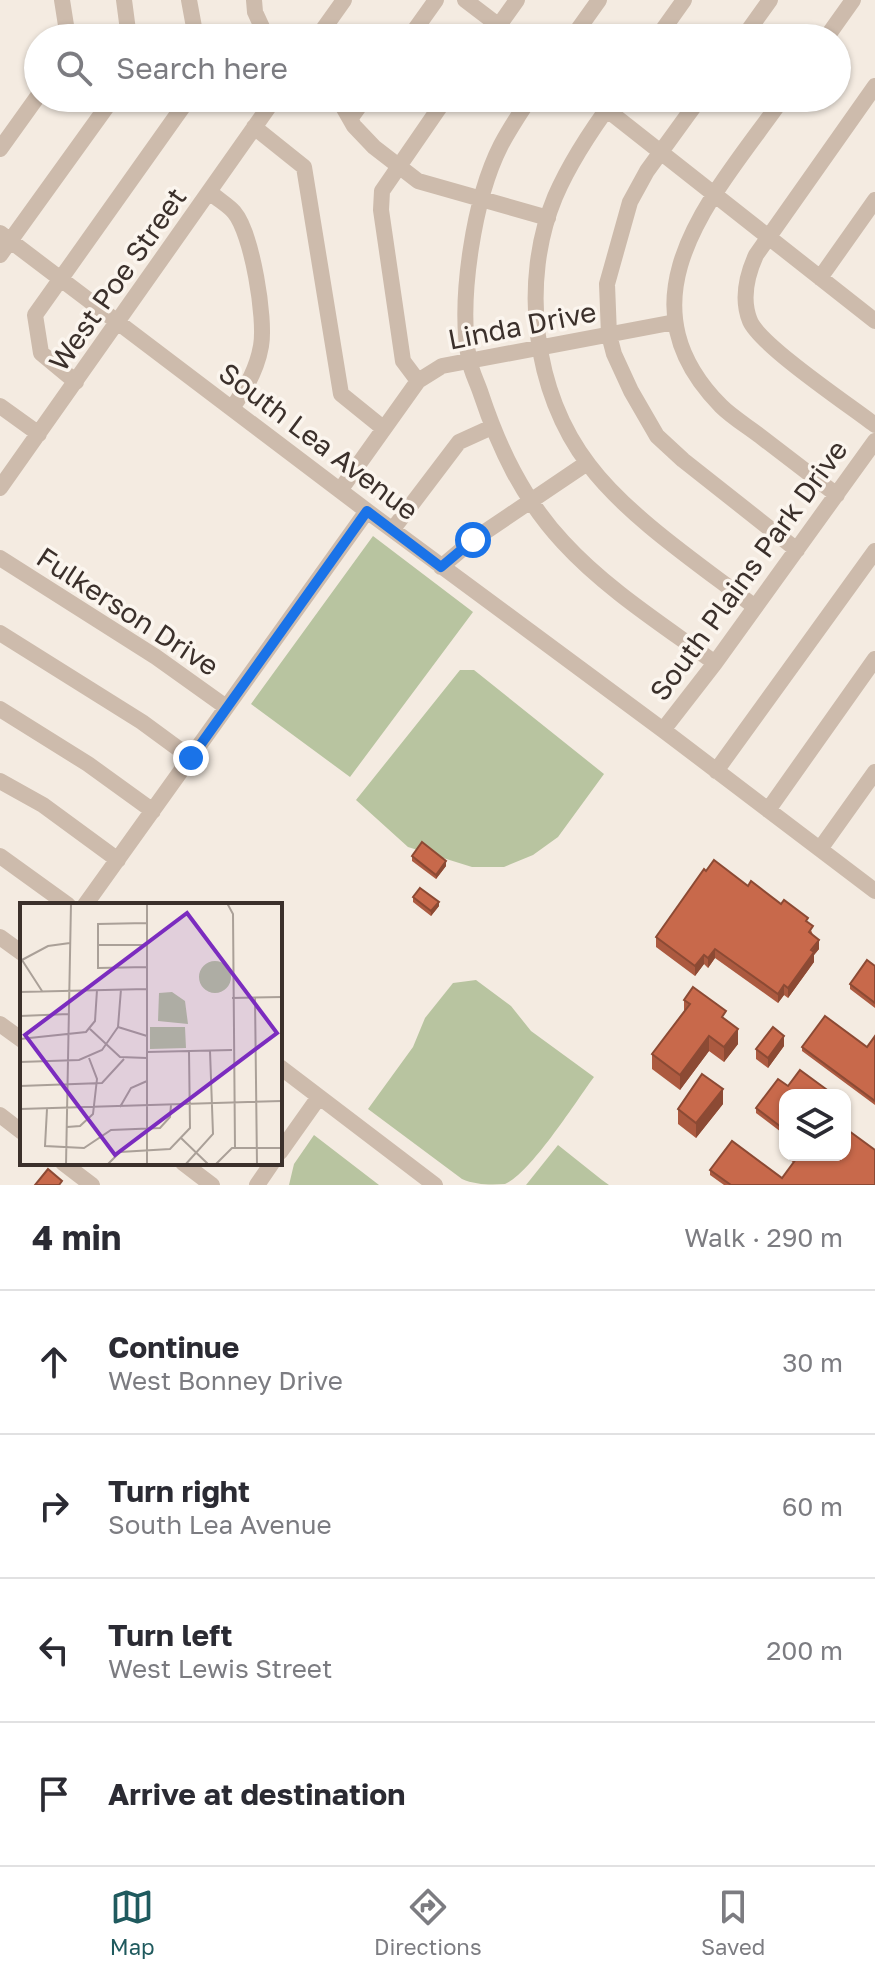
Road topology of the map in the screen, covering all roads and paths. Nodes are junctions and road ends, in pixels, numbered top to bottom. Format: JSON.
{"nodes":[{"id":1,"x":62,"y":0,"type":"edge"},
{"id":2,"x":124,"y":0,"type":"edge"},
{"id":3,"x":189,"y":0,"type":"edge"},
{"id":4,"x":254,"y":0,"type":"edge"},
{"id":5,"x":344,"y":0,"type":"edge"},
{"id":6,"x":436,"y":0,"type":"edge"},
{"id":7,"x":465,"y":0,"type":"edge"},
{"id":8,"x":517,"y":0,"type":"edge"},
{"id":9,"x":599,"y":0,"type":"edge"},
{"id":10,"x":684,"y":0,"type":"edge"},
{"id":11,"x":770,"y":0,"type":"edge"},
{"id":12,"x":853,"y":0,"type":"edge"},
{"id":13,"x":66,"y":24,"type":"edge"},
{"id":14,"x":127,"y":24,"type":"edge"},
{"id":15,"x":193,"y":24,"type":"edge"},
{"id":16,"x":261,"y":24,"type":"edge"},
{"id":17,"x":327,"y":24,"type":"edge"},
{"id":18,"x":419,"y":24,"type":"edge"},
{"id":19,"x":487,"y":24,"type":"edge"},
{"id":20,"x":500,"y":24,"type":"edge"},
{"id":21,"x":582,"y":24,"type":"edge"},
{"id":22,"x":667,"y":24,"type":"edge"},
{"id":23,"x":753,"y":24,"type":"edge"},
{"id":24,"x":836,"y":24,"type":"edge"},
{"id":25,"x":875,"y":86,"type":"edge"},
{"id":26,"x":27,"y":112,"type":"edge"},
{"id":27,"x":102,"y":112,"type":"edge"},
{"id":28,"x":179,"y":112,"type":"edge"},
{"id":29,"x":265,"y":112,"type":"edge"},
{"id":30,"x":346,"y":112,"type":"edge"},
{"id":31,"x":355,"y":112,"type":"edge"},
{"id":32,"x":436,"y":112,"type":"edge"},
{"id":33,"x":521,"y":112,"type":"edge"},
{"id":34,"x":606,"y":112,"type":"edge"},
{"id":35,"x":619,"y":112,"type":"edge"},
{"id":36,"x":690,"y":112,"type":"edge"},
{"id":37,"x":773,"y":112,"type":"edge"},
{"id":38,"x":350,"y":119,"type":"junction"},
{"id":39,"x":254,"y":127,"type":"junction"},
{"id":40,"x":0,"y":149,"type":"edge"},
{"id":41,"x":661,"y":153,"type":"junction"},
{"id":42,"x":398,"y":166,"type":"junction"},
{"id":43,"x":210,"y":192,"type":"junction"},
{"id":44,"x":714,"y":195,"type":"junction"},
{"id":45,"x":480,"y":199,"type":"junction"},
{"id":46,"x":875,"y":200,"type":"edge"},
{"id":47,"x":548,"y":218,"type":"junction"},
{"id":48,"x":5,"y":237,"type":"edge"},
{"id":49,"x":768,"y":237,"type":"junction"},
{"id":50,"x":0,"y":255,"type":"edge"},
{"id":51,"x":61,"y":278,"type":"junction"},
{"id":52,"x":820,"y":278,"type":"junction"},
{"id":53,"x":875,"y":321,"type":"edge"},
{"id":54,"x":118,"y":322,"type":"junction"},
{"id":55,"x":675,"y":322,"type":"junction"},
{"id":56,"x":609,"y":335,"type":"junction"},
{"id":57,"x":539,"y":348,"type":"junction"},
{"id":58,"x":469,"y":359,"type":"junction"},
{"id":59,"x":418,"y":381,"type":"junction"},
{"id":60,"x":76,"y":382,"type":"junction"},
{"id":61,"x":0,"y":406,"type":"edge"},
{"id":62,"x":232,"y":408,"type":"junction"},
{"id":63,"x":875,"y":425,"type":"edge"},
{"id":64,"x":492,"y":427,"type":"junction"},
{"id":65,"x":383,"y":428,"type":"junction"},
{"id":66,"x":39,"y":434,"type":"junction"},
{"id":67,"x":875,"y":441,"type":"edge"},
{"id":68,"x":587,"y":463,"type":"junction"},
{"id":69,"x":1,"y":484,"type":"edge"},
{"id":70,"x":341,"y":489,"type":"junction"},
{"id":71,"x":837,"y":495,"type":"junction"},
{"id":72,"x":530,"y":500,"type":"junction"},
{"id":73,"x":367,"y":511,"type":"junction"},
{"id":74,"x":393,"y":529,"type":"junction"},
{"id":75,"x":797,"y":550,"type":"junction"},
{"id":76,"x":875,"y":551,"type":"edge"},
{"id":77,"x":0,"y":558,"type":"edge"},
{"id":78,"x":441,"y":567,"type":"junction"},
{"id":79,"x":755,"y":607,"type":"junction"},
{"id":80,"x":0,"y":633,"type":"edge"},
{"id":81,"x":875,"y":659,"type":"edge"},
{"id":82,"x":715,"y":663,"type":"junction"},
{"id":83,"x":226,"y":707,"type":"junction"},
{"id":84,"x":0,"y":709,"type":"edge"},
{"id":85,"x":663,"y":730,"type":"junction"},
{"id":86,"x":191,"y":758,"type":"junction"},
{"id":87,"x":716,"y":771,"type":"junction"},
{"id":88,"x":875,"y":772,"type":"edge"},
{"id":89,"x":0,"y":781,"type":"edge"},
{"id":90,"x":768,"y":810,"type":"junction"},
{"id":91,"x":153,"y":811,"type":"junction"},
{"id":92,"x":820,"y":849,"type":"junction"},
{"id":93,"x":0,"y":856,"type":"edge"},
{"id":94,"x":118,"y":860,"type":"junction"},
{"id":95,"x":873,"y":886,"type":"edge"},
{"id":96,"x":65,"y":903,"type":"edge"},
{"id":97,"x":86,"y":903,"type":"edge"},
{"id":98,"x":0,"y":937,"type":"edge"},
{"id":99,"x":20,"y":952,"type":"edge"},
{"id":100,"x":0,"y":1024,"type":"edge"},
{"id":101,"x":20,"y":1039,"type":"edge"},
{"id":102,"x":282,"y":1069,"type":"edge"},
{"id":103,"x":319,"y":1097,"type":"junction"},
{"id":104,"x":0,"y":1115,"type":"edge"},
{"id":105,"x":20,"y":1130,"type":"edge"},
{"id":106,"x":282,"y":1149,"type":"edge"},
{"id":107,"x":66,"y":1165,"type":"edge"},
{"id":108,"x":186,"y":1165,"type":"edge"},
{"id":109,"x":271,"y":1165,"type":"edge"},
{"id":110,"x":92,"y":1185,"type":"edge"},
{"id":111,"x":212,"y":1185,"type":"edge"},
{"id":112,"x":257,"y":1185,"type":"edge"},
{"id":113,"x":435,"y":1185,"type":"edge"}],
"edges":[{"from":1,"to":13,"type":"street"},
{"from":2,"to":14,"type":"street"},
{"from":3,"to":15,"type":"street"},
{"from":4,"to":16,"type":"street"},
{"from":5,"to":17,"type":"street"},
{"from":6,"to":18,"type":"street"},
{"from":7,"to":19,"type":"street"},
{"from":8,"to":20,"type":"street"},
{"from":9,"to":21,"type":"street"},
{"from":10,"to":22,"type":"street"},
{"from":11,"to":23,"type":"street"},
{"from":12,"to":24,"type":"street"},
{"from":25,"to":49,"type":"street"},
{"from":26,"to":40,"type":"street"},
{"from":27,"to":48,"type":"street"},
{"from":28,"to":51,"type":"street"},
{"from":29,"to":39,"type":"street","name":"West Poe Street"},
{"from":30,"to":38,"type":"street"},
{"from":31,"to":38,"type":"street"},
{"from":32,"to":42,"type":"street"},
{"from":33,"to":45,"type":"street"},
{"from":34,"to":47,"type":"street"},
{"from":35,"to":41,"type":"street"},
{"from":36,"to":41,"type":"street"},
{"from":37,"to":44,"type":"street"},
{"from":38,"to":42,"type":"street"},
{"from":39,"to":43,"type":"street","name":"West Poe Street"},
{"from":39,"to":65,"type":"street"},
{"from":41,"to":44,"type":"street"},
{"from":41,"to":56,"type":"street"},
{"from":42,"to":45,"type":"street"},
{"from":42,"to":59,"type":"street"},
{"from":43,"to":54,"type":"street","name":"West Poe Street"},
{"from":43,"to":62,"type":"street"},
{"from":44,"to":49,"type":"street"},
{"from":44,"to":55,"type":"street"},
{"from":45,"to":47,"type":"street"},
{"from":45,"to":58,"type":"street"},
{"from":46,"to":52,"type":"street"},
{"from":47,"to":57,"type":"street"},
{"from":48,"to":50,"type":"street"},
{"from":48,"to":51,"type":"street","name":"South Lea Avenue"},
{"from":49,"to":52,"type":"street"},
{"from":49,"to":63,"type":"street"},
{"from":51,"to":54,"type":"street","name":"South Lea Avenue"},
{"from":51,"to":60,"type":"street"},
{"from":52,"to":53,"type":"street"},
{"from":54,"to":60,"type":"street","name":"West Poe Street"},
{"from":54,"to":62,"type":"street","name":"South Lea Avenue"},
{"from":55,"to":56,"type":"street","name":"Linda Drive"},
{"from":55,"to":71,"type":"street"},
{"from":56,"to":57,"type":"street","name":"Linda Drive"},
{"from":56,"to":75,"type":"street"},
{"from":57,"to":58,"type":"street","name":"Linda Drive"},
{"from":57,"to":68,"type":"street"},
{"from":58,"to":59,"type":"street","name":"Linda Drive"},
{"from":58,"to":64,"type":"street"},
{"from":59,"to":65,"type":"street","name":"Linda Drive"},
{"from":60,"to":66,"type":"street","name":"West Poe Street"},
{"from":61,"to":66,"type":"street"},
{"from":62,"to":70,"type":"street","name":"South Lea Avenue"},
{"from":64,"to":72,"type":"street"},
{"from":64,"to":74,"type":"street"},
{"from":65,"to":70,"type":"street","name":"Linda Drive"},
{"from":66,"to":69,"type":"street","name":"West Poe Street"},
{"from":67,"to":71,"type":"street","name":"South Plains Park Drive"},
{"from":68,"to":72,"type":"street"},
{"from":68,"to":79,"type":"street"},
{"from":70,"to":73,"type":"street","name":"South Lea Avenue"},
{"from":71,"to":75,"type":"street","name":"South Plains Park Drive"},
{"from":72,"to":78,"type":"street"},
{"from":72,"to":82,"type":"street"},
{"from":73,"to":74,"type":"street","name":"South Lea Avenue"},
{"from":73,"to":83,"type":"street"},
{"from":74,"to":78,"type":"street","name":"South Lea Avenue"},
{"from":75,"to":79,"type":"street","name":"South Plains Park Drive"},
{"from":76,"to":87,"type":"street"},
{"from":77,"to":83,"type":"street","name":"Fulkerson Drive"},
{"from":78,"to":85,"type":"street","name":"South Lea Avenue"},
{"from":79,"to":82,"type":"street","name":"South Plains Park Drive"},
{"from":80,"to":86,"type":"street"},
{"from":81,"to":90,"type":"street"},
{"from":82,"to":85,"type":"street","name":"South Plains Park Drive"},
{"from":83,"to":86,"type":"street"},
{"from":84,"to":91,"type":"street"},
{"from":85,"to":87,"type":"street","name":"South Lea Avenue"},
{"from":86,"to":91,"type":"street"},
{"from":87,"to":90,"type":"street","name":"South Lea Avenue"},
{"from":88,"to":92,"type":"street"},
{"from":89,"to":94,"type":"street"},
{"from":90,"to":92,"type":"street","name":"South Lea Avenue"},
{"from":91,"to":94,"type":"street"},
{"from":92,"to":95,"type":"street","name":"South Lea Avenue"},
{"from":93,"to":96,"type":"street"},
{"from":94,"to":97,"type":"street"},
{"from":98,"to":99,"type":"street"},
{"from":100,"to":101,"type":"street"},
{"from":102,"to":103,"type":"street"},
{"from":103,"to":106,"type":"street"},
{"from":103,"to":113,"type":"street"},
{"from":104,"to":105,"type":"street"},
{"from":107,"to":110,"type":"street"},
{"from":108,"to":111,"type":"street"},
{"from":109,"to":112,"type":"street"}]}
